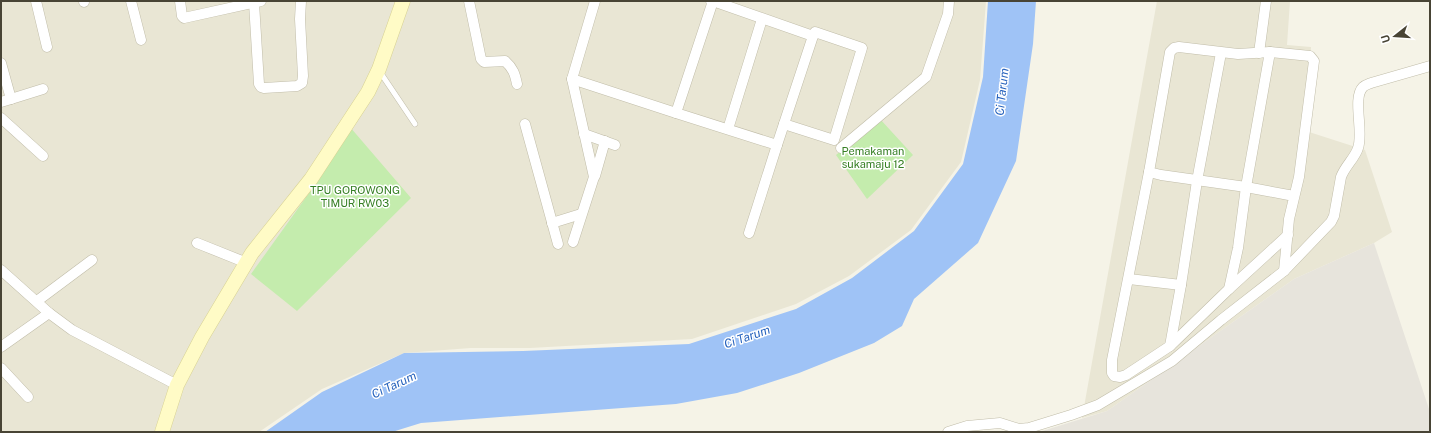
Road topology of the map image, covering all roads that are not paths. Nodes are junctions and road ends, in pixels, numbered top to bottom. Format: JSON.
{"nodes":[{"id":1,"x":36,"y":1,"type":"edge"},
{"id":2,"x":131,"y":1,"type":"edge"},
{"id":3,"x":180,"y":1,"type":"edge"},
{"id":4,"x":301,"y":1,"type":"edge"},
{"id":5,"x":403,"y":1,"type":"edge"},
{"id":6,"x":469,"y":1,"type":"edge"},
{"id":7,"x":595,"y":1,"type":"edge"},
{"id":8,"x":712,"y":1,"type":"edge"},
{"id":9,"x":949,"y":1,"type":"edge"},
{"id":10,"x":1266,"y":1,"type":"edge"},
{"id":11,"x":257,"y":2,"type":"edge"},
{"id":12,"x":762,"y":19,"type":"junction"},
{"id":13,"x":813,"y":36,"type":"junction"},
{"id":14,"x":141,"y":40,"type":"dead end"},
{"id":15,"x":46,"y":47,"type":"dead end"},
{"id":16,"x":1270,"y":52,"type":"junction"},
{"id":17,"x":1221,"y":53,"type":"junction"},
{"id":18,"x":1259,"y":53,"type":"junction"},
{"id":19,"x":1,"y":63,"type":"edge"},
{"id":20,"x":1430,"y":66,"type":"edge"},
{"id":21,"x":379,"y":70,"type":"junction"},
{"id":22,"x":572,"y":79,"type":"junction"},
{"id":23,"x":517,"y":84,"type":"dead end"},
{"id":24,"x":43,"y":89,"type":"dead end"},
{"id":25,"x":6,"y":100,"type":"edge"},
{"id":26,"x":676,"y":113,"type":"junction"},
{"id":27,"x":3,"y":124,"type":"edge"},
{"id":28,"x":415,"y":124,"type":"dead end"},
{"id":29,"x":525,"y":124,"type":"dead end"},
{"id":30,"x":784,"y":124,"type":"junction"},
{"id":31,"x":728,"y":129,"type":"junction"},
{"id":32,"x":584,"y":134,"type":"junction"},
{"id":33,"x":777,"y":145,"type":"junction"},
{"id":34,"x":841,"y":148,"type":"dead end"},
{"id":35,"x":43,"y":156,"type":"dead end"},
{"id":36,"x":1149,"y":172,"type":"junction"},
{"id":37,"x":594,"y":177,"type":"junction"},
{"id":38,"x":1197,"y":180,"type":"junction"},
{"id":39,"x":1246,"y":187,"type":"junction"},
{"id":40,"x":1294,"y":196,"type":"junction"},
{"id":41,"x":581,"y":214,"type":"junction"},
{"id":42,"x":552,"y":223,"type":"junction"},
{"id":43,"x":749,"y":233,"type":"dead end"},
{"id":44,"x":1288,"y":235,"type":"junction"},
{"id":45,"x":573,"y":242,"type":"dead end"},
{"id":46,"x":197,"y":243,"type":"dead end"},
{"id":47,"x":558,"y":244,"type":"dead end"},
{"id":48,"x":92,"y":260,"type":"dead end"},
{"id":49,"x":246,"y":263,"type":"junction"},
{"id":50,"x":1284,"y":271,"type":"junction"},
{"id":51,"x":3,"y":276,"type":"edge"},
{"id":52,"x":1129,"y":279,"type":"junction"},
{"id":53,"x":1181,"y":285,"type":"junction"},
{"id":54,"x":1229,"y":289,"type":"junction"},
{"id":55,"x":37,"y":301,"type":"junction"},
{"id":56,"x":49,"y":313,"type":"junction"},
{"id":57,"x":1170,"y":346,"type":"junction"},
{"id":58,"x":1,"y":347,"type":"edge"},
{"id":59,"x":1,"y":368,"type":"edge"},
{"id":60,"x":177,"y":385,"type":"junction"},
{"id":61,"x":28,"y":398,"type":"dead end"},
{"id":62,"x":162,"y":432,"type":"edge"},
{"id":63,"x":948,"y":432,"type":"edge"}],
"edges":[{"from":1,"to":15,"type":"street"},
{"from":2,"to":14,"type":"street"},
{"from":3,"to":11,"type":"street"},
{"from":4,"to":11,"type":"street"},
{"from":5,"to":21,"type":"street"},
{"from":6,"to":23,"type":"street"},
{"from":7,"to":22,"type":"street"},
{"from":8,"to":12,"type":"street"},
{"from":8,"to":26,"type":"street"},
{"from":9,"to":34,"type":"street"},
{"from":10,"to":18,"type":"street"},
{"from":12,"to":13,"type":"street"},
{"from":12,"to":31,"type":"street"},
{"from":13,"to":30,"type":"street"},
{"from":13,"to":30,"type":"street"},
{"from":16,"to":18,"type":"street"},
{"from":16,"to":39,"type":"street"},
{"from":16,"to":40,"type":"street"},
{"from":17,"to":18,"type":"street"},
{"from":17,"to":36,"type":"street"},
{"from":17,"to":38,"type":"street"},
{"from":19,"to":25,"type":"street"},
{"from":20,"to":50,"type":"street"},
{"from":21,"to":28,"type":"lane"},
{"from":21,"to":49,"type":"street"},
{"from":22,"to":26,"type":"street"},
{"from":22,"to":32,"type":"street"},
{"from":24,"to":25,"type":"street"},
{"from":26,"to":31,"type":"street"},
{"from":27,"to":35,"type":"street"},
{"from":29,"to":42,"type":"street"},
{"from":30,"to":33,"type":"street"},
{"from":31,"to":33,"type":"street"},
{"from":32,"to":37,"type":"street"},
{"from":32,"to":37,"type":"street"},
{"from":33,"to":43,"type":"street"},
{"from":36,"to":38,"type":"street"},
{"from":36,"to":52,"type":"street"},
{"from":37,"to":41,"type":"street"},
{"from":38,"to":39,"type":"street"},
{"from":38,"to":53,"type":"street"},
{"from":39,"to":40,"type":"street"},
{"from":39,"to":54,"type":"street"},
{"from":40,"to":44,"type":"street"},
{"from":41,"to":42,"type":"street"},
{"from":41,"to":45,"type":"street"},
{"from":42,"to":47,"type":"street"},
{"from":44,"to":50,"type":"street"},
{"from":44,"to":54,"type":"street"},
{"from":46,"to":49,"type":"street"},
{"from":48,"to":55,"type":"street"},
{"from":49,"to":60,"type":"street"},
{"from":50,"to":63,"type":"street"},
{"from":51,"to":55,"type":"street"},
{"from":52,"to":53,"type":"street"},
{"from":52,"to":57,"type":"street"},
{"from":53,"to":57,"type":"street"},
{"from":54,"to":57,"type":"street"},
{"from":55,"to":56,"type":"street"},
{"from":56,"to":58,"type":"street"},
{"from":56,"to":60,"type":"street"},
{"from":59,"to":61,"type":"street"},
{"from":60,"to":62,"type":"street"}]}
